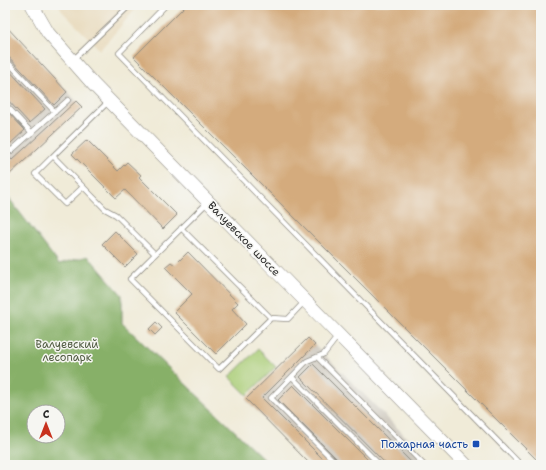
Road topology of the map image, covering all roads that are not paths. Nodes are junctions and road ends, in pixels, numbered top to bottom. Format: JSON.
{"nodes":[{"id":1,"x":32,"y":5,"type":"edge"},
{"id":2,"x":130,"y":5,"type":"edge"},
{"id":3,"x":166,"y":5,"type":"edge"},
{"id":4,"x":5,"y":59,"type":"edge"},
{"id":5,"x":72,"y":62,"type":"junction"},
{"id":6,"x":68,"y":100,"type":"dead end"},
{"id":7,"x":109,"y":101,"type":"junction"},
{"id":8,"x":5,"y":104,"type":"edge"},
{"id":9,"x":55,"y":112,"type":"junction"},
{"id":10,"x":32,"y":133,"type":"junction"},
{"id":11,"x":5,"y":145,"type":"edge"},
{"id":12,"x":53,"y":156,"type":"junction"},
{"id":13,"x":83,"y":187,"type":"junction"},
{"id":14,"x":209,"y":201,"type":"junction"},
{"id":15,"x":181,"y":228,"type":"junction"},
{"id":16,"x":155,"y":254,"type":"junction"},
{"id":17,"x":305,"y":301,"type":"junction"},
{"id":18,"x":271,"y":318,"type":"junction"},
{"id":19,"x":339,"y":335,"type":"junction"},
{"id":20,"x":317,"y":357,"type":"junction"},
{"id":21,"x":292,"y":377,"type":"junction"},
{"id":22,"x":338,"y":465,"type":"edge"},
{"id":23,"x":380,"y":465,"type":"edge"},
{"id":24,"x":424,"y":465,"type":"edge"},
{"id":25,"x":466,"y":465,"type":"edge"},
{"id":26,"x":521,"y":465,"type":"edge"}],
"edges":[{"from":1,"to":5,"type":"main road","name":"Валуевское шоссе"},
{"from":2,"to":5,"type":"lane"},
{"from":3,"to":26,"type":"lane"},
{"from":4,"to":9,"type":"lane"},
{"from":5,"to":7,"type":"main road","name":"Валуевское шоссе"},
{"from":6,"to":9,"type":"lane"},
{"from":7,"to":12,"type":"lane"},
{"from":7,"to":14,"type":"main road","name":"Валуевское шоссе"},
{"from":8,"to":10,"type":"lane"},
{"from":9,"to":10,"type":"lane"},
{"from":10,"to":11,"type":"lane"},
{"from":12,"to":13,"type":"lane"},
{"from":12,"to":13,"type":"lane"},
{"from":13,"to":16,"type":"lane"},
{"from":14,"to":15,"type":"lane"},
{"from":14,"to":17,"type":"main road","name":"Валуевское шоссе"},
{"from":15,"to":16,"type":"lane"},
{"from":15,"to":18,"type":"lane"},
{"from":16,"to":18,"type":"lane"},
{"from":17,"to":18,"type":"lane"},
{"from":17,"to":19,"type":"main road","name":"Валуевское шоссе"},
{"from":19,"to":20,"type":"lane"},
{"from":19,"to":25,"type":"main road","name":"Валуевское шоссе"},
{"from":20,"to":21,"type":"lane"},
{"from":20,"to":24,"type":"lane"},
{"from":21,"to":22,"type":"lane"},
{"from":21,"to":23,"type":"lane"}]}
